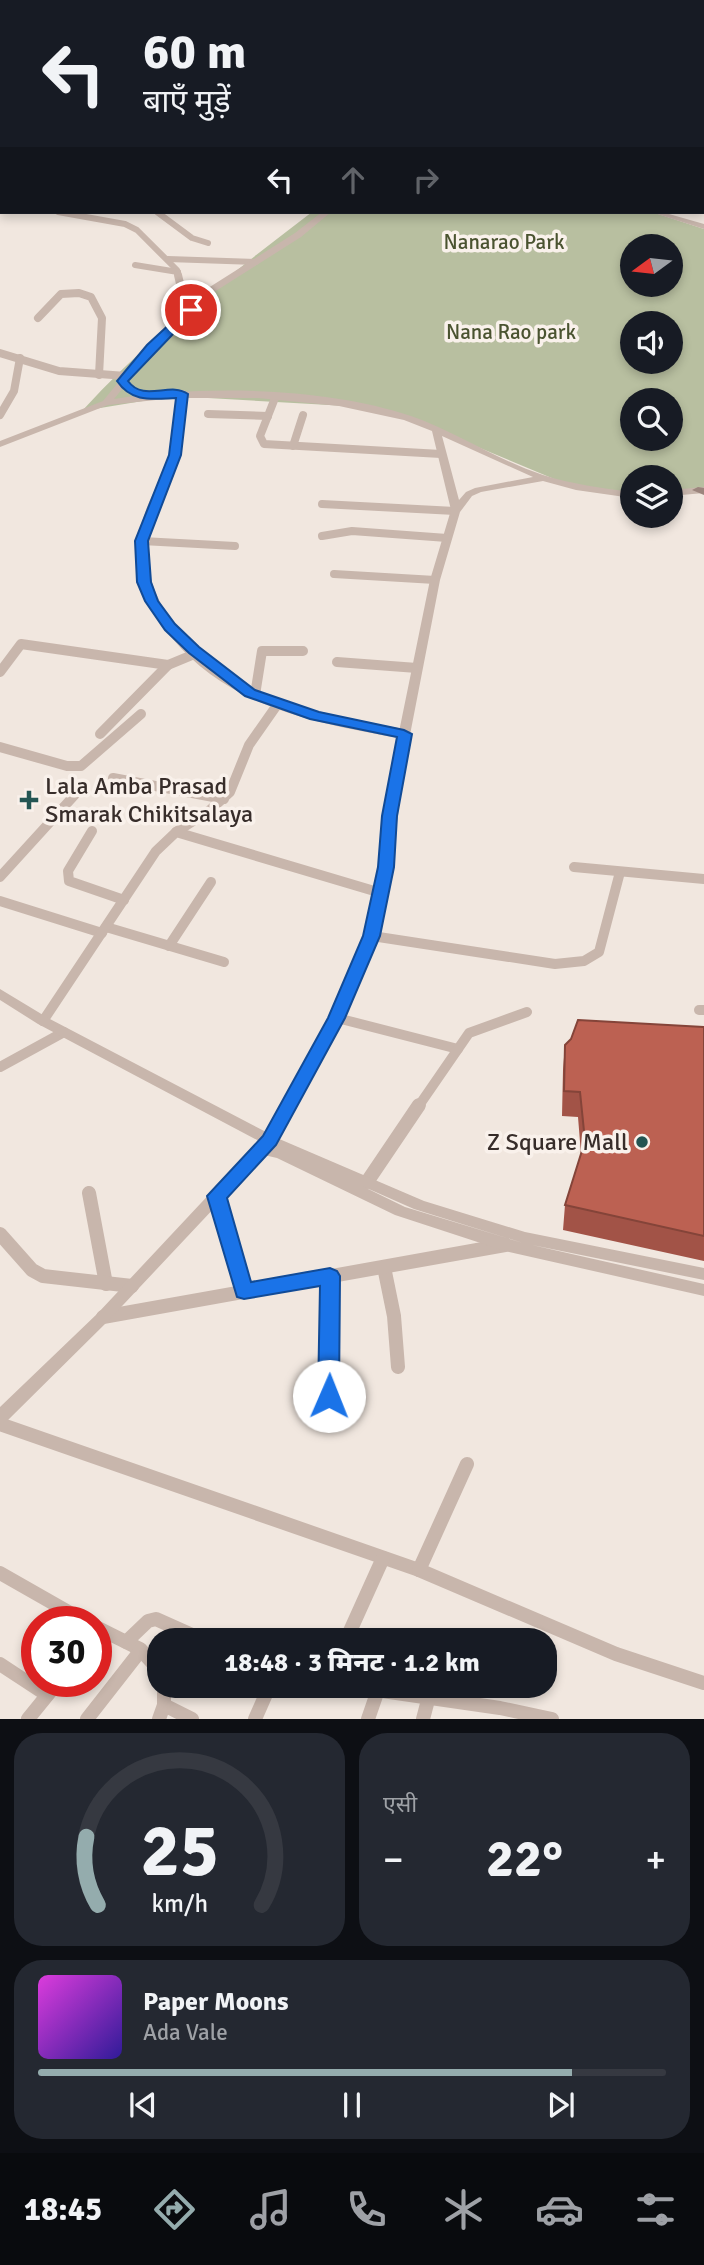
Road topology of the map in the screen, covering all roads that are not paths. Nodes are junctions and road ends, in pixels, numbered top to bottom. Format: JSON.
{"nodes":[{"id":1,"x":69,"y":214,"type":"edge"},
{"id":2,"x":160,"y":214,"type":"edge"},
{"id":3,"x":324,"y":214,"type":"edge"},
{"id":4,"x":662,"y":214,"type":"edge"},
{"id":5,"x":704,"y":227,"type":"edge"},
{"id":6,"x":208,"y":243,"type":"dead end"},
{"id":7,"x":168,"y":259,"type":"junction"},
{"id":8,"x":256,"y":262,"type":"junction"},
{"id":9,"x":135,"y":265,"type":"dead end"},
{"id":10,"x":178,"y":272,"type":"junction"},
{"id":11,"x":187,"y":314,"type":"junction"},
{"id":12,"x":38,"y":318,"type":"dead end"},
{"id":13,"x":0,"y":353,"type":"edge"},
{"id":14,"x":20,"y":358,"type":"junction"},
{"id":15,"x":99,"y":375,"type":"junction"},
{"id":16,"x":124,"y":379,"type":"junction"},
{"id":17,"x":182,"y":394,"type":"junction"},
{"id":18,"x":142,"y":396,"type":"junction"},
{"id":19,"x":275,"y":398,"type":"junction"},
{"id":20,"x":106,"y":403,"type":"junction"},
{"id":21,"x":208,"y":414,"type":"dead end"},
{"id":22,"x":0,"y":415,"type":"edge"},
{"id":23,"x":303,"y":415,"type":"dead end"},
{"id":24,"x":268,"y":416,"type":"junction"},
{"id":25,"x":436,"y":430,"type":"junction"},
{"id":26,"x":0,"y":444,"type":"edge"},
{"id":27,"x":293,"y":446,"type":"junction"},
{"id":28,"x":441,"y":454,"type":"junction"},
{"id":29,"x":545,"y":478,"type":"junction"},
{"id":30,"x":702,"y":491,"type":"edge"},
{"id":31,"x":683,"y":492,"type":"edge"},
{"id":32,"x":620,"y":493,"type":"edge"},
{"id":33,"x":322,"y":504,"type":"dead end"},
{"id":34,"x":456,"y":510,"type":"junction"},
{"id":35,"x":322,"y":536,"type":"dead end"},
{"id":36,"x":447,"y":538,"type":"junction"},
{"id":37,"x":142,"y":541,"type":"junction"},
{"id":38,"x":236,"y":546,"type":"dead end"},
{"id":39,"x":334,"y":574,"type":"dead end"},
{"id":40,"x":435,"y":580,"type":"junction"},
{"id":41,"x":303,"y":652,"type":"dead end"},
{"id":42,"x":197,"y":653,"type":"junction"},
{"id":43,"x":337,"y":662,"type":"dead end"},
{"id":44,"x":167,"y":664,"type":"junction"},
{"id":45,"x":417,"y":668,"type":"junction"},
{"id":46,"x":0,"y":672,"type":"edge"},
{"id":47,"x":255,"y":695,"type":"junction"},
{"id":48,"x":276,"y":705,"type":"junction"},
{"id":49,"x":141,"y":714,"type":"dead end"},
{"id":50,"x":100,"y":734,"type":"dead end"},
{"id":51,"x":404,"y":734,"type":"junction"},
{"id":52,"x":0,"y":747,"type":"edge"},
{"id":53,"x":114,"y":778,"type":"dead end"},
{"id":54,"x":81,"y":788,"type":"dead end"},
{"id":55,"x":224,"y":799,"type":"junction"},
{"id":56,"x":92,"y":831,"type":"dead end"},
{"id":57,"x":176,"y":832,"type":"junction"},
{"id":58,"x":575,"y":867,"type":"dead end"},
{"id":59,"x":620,"y":872,"type":"junction"},
{"id":60,"x":0,"y":877,"type":"edge"},
{"id":61,"x":704,"y":879,"type":"edge"},
{"id":62,"x":211,"y":882,"type":"dead end"},
{"id":63,"x":381,"y":893,"type":"junction"},
{"id":64,"x":124,"y":900,"type":"junction"},
{"id":65,"x":0,"y":901,"type":"edge"},
{"id":66,"x":104,"y":930,"type":"junction"},
{"id":67,"x":372,"y":936,"type":"junction"},
{"id":68,"x":169,"y":946,"type":"junction"},
{"id":69,"x":225,"y":962,"type":"dead end"},
{"id":70,"x":0,"y":994,"type":"edge"},
{"id":71,"x":527,"y":1012,"type":"dead end"},
{"id":72,"x":337,"y":1018,"type":"junction"},
{"id":73,"x":43,"y":1021,"type":"junction"},
{"id":74,"x":64,"y":1032,"type":"junction"},
{"id":75,"x":458,"y":1049,"type":"junction"},
{"id":76,"x":0,"y":1067,"type":"edge"},
{"id":77,"x":265,"y":1145,"type":"junction"},
{"id":78,"x":367,"y":1182,"type":"junction"},
{"id":79,"x":89,"y":1193,"type":"dead end"},
{"id":80,"x":217,"y":1196,"type":"junction"},
{"id":81,"x":0,"y":1234,"type":"edge"},
{"id":82,"x":505,"y":1245,"type":"junction"},
{"id":83,"x":384,"y":1267,"type":"junction"},
{"id":84,"x":704,"y":1274,"type":"edge"},
{"id":85,"x":330,"y":1276,"type":"junction"},
{"id":86,"x":106,"y":1284,"type":"junction"},
{"id":87,"x":132,"y":1286,"type":"junction"},
{"id":88,"x":704,"y":1290,"type":"edge"},
{"id":89,"x":244,"y":1291,"type":"junction"},
{"id":90,"x":103,"y":1317,"type":"junction"},
{"id":91,"x":398,"y":1367,"type":"dead end"},
{"id":92,"x":329,"y":1396,"type":"dead end"},
{"id":93,"x":0,"y":1417,"type":"edge"},
{"id":94,"x":0,"y":1424,"type":"edge"},
{"id":95,"x":467,"y":1464,"type":"dead end"},
{"id":96,"x":383,"y":1558,"type":"junction"},
{"id":97,"x":419,"y":1570,"type":"junction"},
{"id":98,"x":0,"y":1573,"type":"edge"},
{"id":99,"x":57,"y":1606,"type":"edge"},
{"id":100,"x":177,"y":1628,"type":"edge"},
{"id":101,"x":351,"y":1628,"type":"edge"},
{"id":102,"x":112,"y":1636,"type":"edge"},
{"id":103,"x":126,"y":1642,"type":"junction"},
{"id":104,"x":141,"y":1650,"type":"junction"},
{"id":105,"x":147,"y":1655,"type":"edge"},
{"id":106,"x":0,"y":1664,"type":"edge"},
{"id":107,"x":21,"y":1678,"type":"edge"},
{"id":108,"x":704,"y":1683,"type":"edge"},
{"id":109,"x":45,"y":1697,"type":"edge"},
{"id":110,"x":264,"y":1698,"type":"edge"},
{"id":111,"x":375,"y":1698,"type":"edge"},
{"id":112,"x":413,"y":1698,"type":"edge"},
{"id":113,"x":428,"y":1700,"type":"junction"},
{"id":114,"x":162,"y":1712,"type":"edge"},
{"id":115,"x":543,"y":1718,"type":"edge"},
{"id":116,"x":28,"y":1719,"type":"edge"},
{"id":117,"x":87,"y":1719,"type":"edge"},
{"id":118,"x":192,"y":1719,"type":"edge"},
{"id":119,"x":255,"y":1719,"type":"edge"},
{"id":120,"x":368,"y":1719,"type":"edge"},
{"id":121,"x":423,"y":1719,"type":"edge"}],
"edges":[{"from":1,"to":7,"type":"street"},
{"from":2,"to":6,"type":"street"},
{"from":3,"to":8,"type":"street"},
{"from":4,"to":5,"type":"street"},
{"from":7,"to":8,"type":"street"},
{"from":7,"to":10,"type":"street"},
{"from":8,"to":11,"type":"street"},
{"from":9,"to":10,"type":"street"},
{"from":10,"to":11,"type":"street"},
{"from":11,"to":16,"type":"street"},
{"from":12,"to":15,"type":"street"},
{"from":13,"to":14,"type":"street"},
{"from":14,"to":15,"type":"street"},
{"from":14,"to":22,"type":"street"},
{"from":15,"to":16,"type":"street"},
{"from":16,"to":18,"type":"street"},
{"from":16,"to":20,"type":"street"},
{"from":17,"to":18,"type":"street"},
{"from":17,"to":19,"type":"street"},
{"from":17,"to":37,"type":"street"},
{"from":18,"to":20,"type":"street"},
{"from":19,"to":24,"type":"street"},
{"from":19,"to":25,"type":"street"},
{"from":20,"to":26,"type":"street"},
{"from":21,"to":24,"type":"street"},
{"from":23,"to":27,"type":"street"},
{"from":24,"to":27,"type":"street"},
{"from":25,"to":28,"type":"street"},
{"from":25,"to":29,"type":"street"},
{"from":27,"to":28,"type":"street"},
{"from":28,"to":34,"type":"street"},
{"from":29,"to":32,"type":"street"},
{"from":29,"to":34,"type":"street"},
{"from":30,"to":31,"type":"street"},
{"from":33,"to":34,"type":"street"},
{"from":34,"to":36,"type":"street"},
{"from":35,"to":36,"type":"street"},
{"from":36,"to":40,"type":"street"},
{"from":37,"to":38,"type":"street"},
{"from":37,"to":42,"type":"street"},
{"from":39,"to":40,"type":"street"},
{"from":40,"to":45,"type":"street"},
{"from":41,"to":47,"type":"street"},
{"from":42,"to":44,"type":"street"},
{"from":42,"to":47,"type":"street"},
{"from":43,"to":45,"type":"street"},
{"from":44,"to":46,"type":"street"},
{"from":44,"to":50,"type":"street"},
{"from":45,"to":51,"type":"street"},
{"from":47,"to":48,"type":"street"},
{"from":48,"to":51,"type":"street"},
{"from":48,"to":55,"type":"street"},
{"from":49,"to":52,"type":"street"},
{"from":51,"to":63,"type":"street"},
{"from":53,"to":55,"type":"street"},
{"from":54,"to":60,"type":"street"},
{"from":55,"to":57,"type":"street"},
{"from":56,"to":64,"type":"street"},
{"from":57,"to":63,"type":"street"},
{"from":57,"to":64,"type":"street"},
{"from":58,"to":59,"type":"street"},
{"from":59,"to":61,"type":"street"},
{"from":59,"to":67,"type":"street"},
{"from":62,"to":68,"type":"street"},
{"from":63,"to":67,"type":"street"},
{"from":64,"to":66,"type":"street"},
{"from":65,"to":66,"type":"street"},
{"from":66,"to":68,"type":"street"},
{"from":66,"to":73,"type":"street"},
{"from":67,"to":72,"type":"street"},
{"from":68,"to":69,"type":"street"},
{"from":70,"to":73,"type":"street"},
{"from":71,"to":75,"type":"street"},
{"from":72,"to":75,"type":"street"},
{"from":72,"to":77,"type":"street"},
{"from":73,"to":74,"type":"street"},
{"from":74,"to":76,"type":"street"},
{"from":74,"to":77,"type":"street"},
{"from":75,"to":78,"type":"street"},
{"from":77,"to":78,"type":"street"},
{"from":77,"to":80,"type":"street"},
{"from":77,"to":82,"type":"street"},
{"from":78,"to":84,"type":"street"},
{"from":79,"to":86,"type":"street"},
{"from":80,"to":87,"type":"street"},
{"from":80,"to":89,"type":"street"},
{"from":81,"to":86,"type":"street"},
{"from":82,"to":83,"type":"street"},
{"from":82,"to":88,"type":"street"},
{"from":83,"to":85,"type":"street"},
{"from":83,"to":91,"type":"street"},
{"from":85,"to":89,"type":"street"},
{"from":85,"to":92,"type":"street"},
{"from":86,"to":87,"type":"street"},
{"from":87,"to":90,"type":"street"},
{"from":89,"to":90,"type":"street"},
{"from":90,"to":93,"type":"street"},
{"from":94,"to":96,"type":"street"},
{"from":95,"to":97,"type":"street"},
{"from":96,"to":97,"type":"street"},
{"from":96,"to":101,"type":"street"},
{"from":97,"to":108,"type":"street"},
{"from":98,"to":99,"type":"street"},
{"from":100,"to":103,"type":"street"},
{"from":102,"to":103,"type":"street"},
{"from":103,"to":104,"type":"street"},
{"from":104,"to":105,"type":"street"},
{"from":104,"to":117,"type":"street"},
{"from":106,"to":107,"type":"street"},
{"from":109,"to":116,"type":"street"},
{"from":110,"to":119,"type":"street"},
{"from":111,"to":120,"type":"street"},
{"from":112,"to":113,"type":"street"},
{"from":113,"to":115,"type":"street"},
{"from":113,"to":121,"type":"street"},
{"from":114,"to":118,"type":"street"}]}
